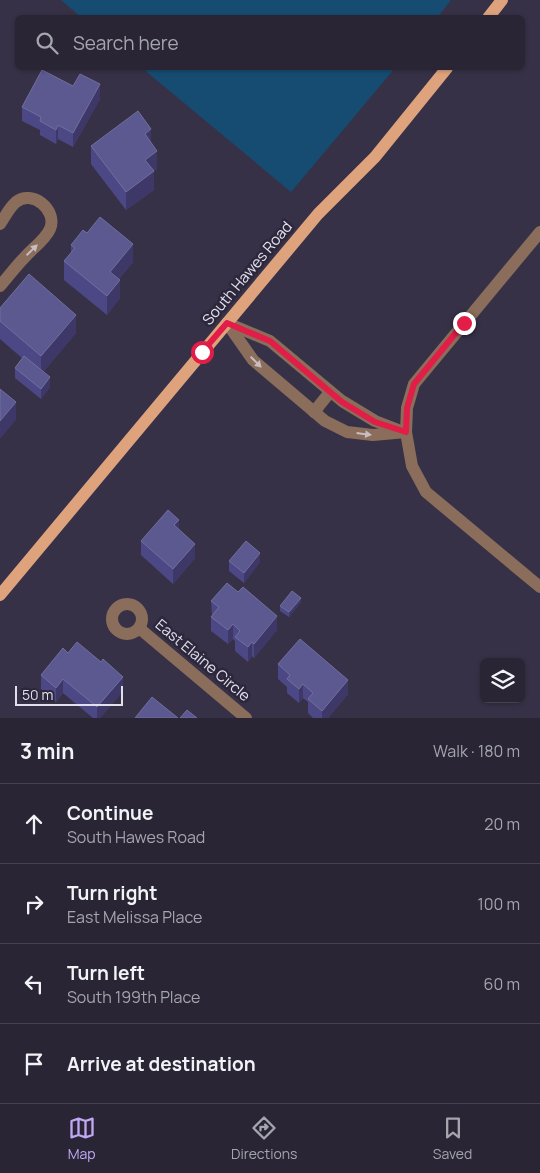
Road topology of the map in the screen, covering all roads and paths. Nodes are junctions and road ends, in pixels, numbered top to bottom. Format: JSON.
{"nodes":[{"id":1,"x":502,"y":0,"type":"edge"},
{"id":2,"x":490,"y":15,"type":"edge"},
{"id":3,"x":445,"y":70,"type":"edge"},
{"id":4,"x":0,"y":224,"type":"edge"},
{"id":5,"x":540,"y":232,"type":"edge"},
{"id":6,"x":0,"y":286,"type":"edge"},
{"id":7,"x":227,"y":323,"type":"junction"},
{"id":8,"x":330,"y":392,"type":"junction"},
{"id":9,"x":314,"y":412,"type":"junction"},
{"id":10,"x":406,"y":432,"type":"junction"},
{"id":11,"x":540,"y":587,"type":"edge"},
{"id":12,"x":0,"y":595,"type":"edge"},
{"id":13,"x":139,"y":628,"type":"dead end"},
{"id":14,"x":246,"y":718,"type":"edge"}],
"edges":[{"from":1,"to":2,"type":"main road"},
{"from":3,"to":7,"type":"main road","name":"South Hawes Road"},
{"from":6,"to":4,"type":"street","one_way":true},
{"from":5,"to":10,"type":"street"},
{"from":7,"to":8,"type":"street"},
{"from":7,"to":9,"type":"street","one_way":true},
{"from":7,"to":12,"type":"main road","name":"South Hawes Road"},
{"from":8,"to":9,"type":"street"},
{"from":8,"to":10,"type":"street"},
{"from":9,"to":10,"type":"street","one_way":true},
{"from":10,"to":11,"type":"street"},
{"from":13,"to":14,"type":"street","name":"East Elaine Circle"}]}
